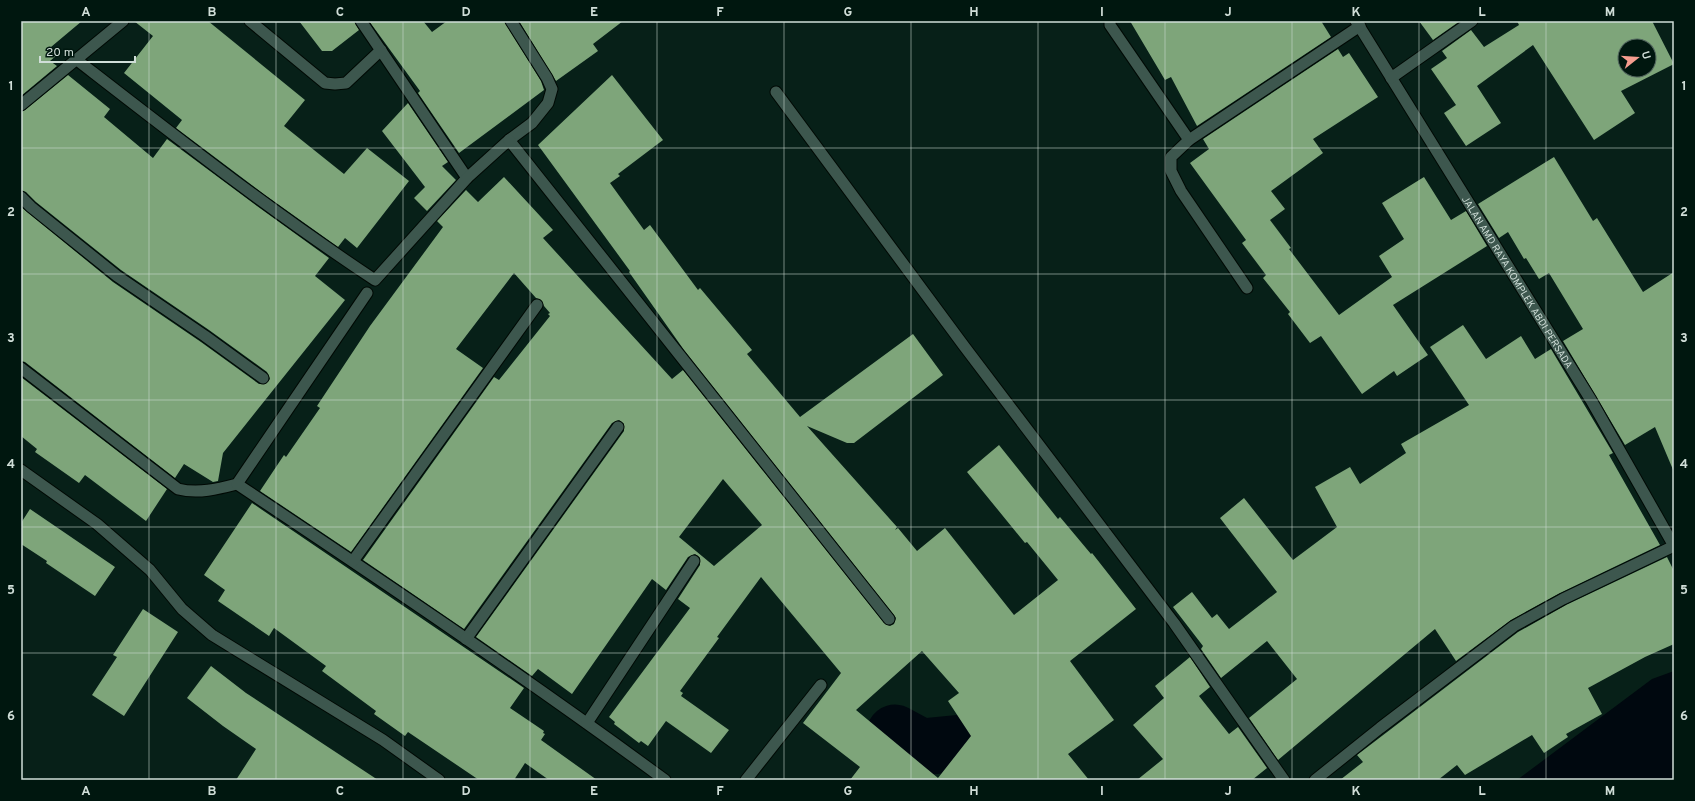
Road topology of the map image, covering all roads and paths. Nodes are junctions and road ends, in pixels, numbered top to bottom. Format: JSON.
{"nodes":[{"id":1,"x":123,"y":21,"type":"edge"},
{"id":2,"x":250,"y":21,"type":"edge"},
{"id":3,"x":361,"y":21,"type":"edge"},
{"id":4,"x":511,"y":21,"type":"edge"},
{"id":5,"x":1110,"y":21,"type":"edge"},
{"id":6,"x":1472,"y":21,"type":"edge"},
{"id":7,"x":1358,"y":24,"type":"edge"},
{"id":8,"x":380,"y":50,"type":"junction"},
{"id":9,"x":77,"y":60,"type":"junction"},
{"id":10,"x":1391,"y":78,"type":"junction"},
{"id":11,"x":776,"y":92,"type":"dead end"},
{"id":12,"x":21,"y":105,"type":"edge"},
{"id":13,"x":509,"y":140,"type":"junction"},
{"id":14,"x":1189,"y":140,"type":"junction"},
{"id":15,"x":467,"y":178,"type":"junction"},
{"id":16,"x":21,"y":197,"type":"edge"},
{"id":17,"x":1247,"y":288,"type":"dead end"},
{"id":18,"x":367,"y":293,"type":"dead end"},
{"id":19,"x":537,"y":305,"type":"dead end"},
{"id":20,"x":21,"y":368,"type":"edge"},
{"id":21,"x":263,"y":378,"type":"dead end"},
{"id":22,"x":618,"y":427,"type":"dead end"},
{"id":23,"x":21,"y":470,"type":"edge"},
{"id":24,"x":237,"y":484,"type":"junction"},
{"id":25,"x":1674,"y":546,"type":"edge"},
{"id":26,"x":353,"y":561,"type":"junction"},
{"id":27,"x":694,"y":562,"type":"dead end"},
{"id":28,"x":889,"y":618,"type":"dead end"},
{"id":29,"x":466,"y":639,"type":"junction"},
{"id":30,"x":821,"y":685,"type":"dead end"},
{"id":31,"x":587,"y":723,"type":"junction"},
{"id":32,"x":439,"y":780,"type":"edge"},
{"id":33,"x":664,"y":780,"type":"edge"},
{"id":34,"x":746,"y":780,"type":"edge"},
{"id":35,"x":1284,"y":780,"type":"edge"},
{"id":36,"x":1315,"y":780,"type":"edge"}],
"edges":[{"from":1,"to":9,"type":"street"},
{"from":2,"to":8,"type":"street"},
{"from":3,"to":8,"type":"street"},
{"from":4,"to":13,"type":"street"},
{"from":5,"to":14,"type":"street"},
{"from":6,"to":10,"type":"street"},
{"from":7,"to":10,"type":"street","name":"JALAN AMD RAYA KOMPLEK ABDI PERSADA"},
{"from":7,"to":14,"type":"street"},
{"from":8,"to":15,"type":"street"},
{"from":9,"to":12,"type":"street"},
{"from":9,"to":15,"type":"street"},
{"from":10,"to":25,"type":"street","name":"JALAN AMD RAYA KOMPLEK ABDI PERSADA"},
{"from":11,"to":35,"type":"street"},
{"from":13,"to":15,"type":"street"},
{"from":13,"to":28,"type":"street"},
{"from":14,"to":17,"type":"street"},
{"from":16,"to":21,"type":"street"},
{"from":18,"to":24,"type":"street"},
{"from":19,"to":26,"type":"street"},
{"from":20,"to":24,"type":"street"},
{"from":22,"to":29,"type":"street"},
{"from":23,"to":32,"type":"street"},
{"from":24,"to":26,"type":"street"},
{"from":25,"to":36,"type":"street"},
{"from":26,"to":29,"type":"street"},
{"from":27,"to":31,"type":"street"},
{"from":29,"to":31,"type":"street"},
{"from":30,"to":34,"type":"street"},
{"from":31,"to":33,"type":"street"}]}
